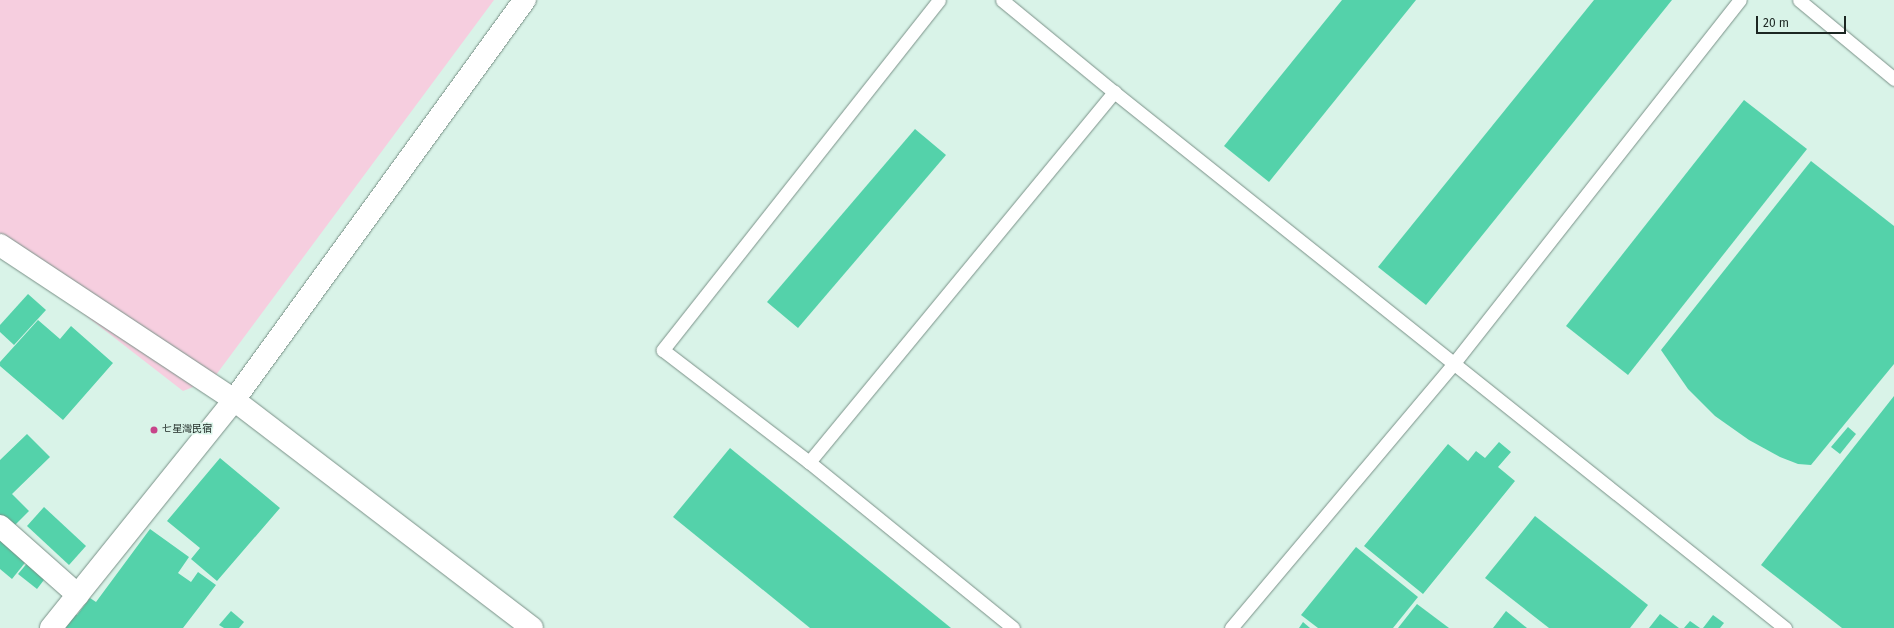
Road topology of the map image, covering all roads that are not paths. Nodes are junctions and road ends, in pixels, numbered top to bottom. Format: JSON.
{"nodes":[{"id":1,"x":525,"y":0,"type":"edge"},
{"id":2,"x":939,"y":0,"type":"edge"},
{"id":3,"x":1002,"y":0,"type":"edge"},
{"id":4,"x":1740,"y":0,"type":"edge"},
{"id":5,"x":1799,"y":0,"type":"edge"},
{"id":6,"x":1894,"y":79,"type":"edge"},
{"id":7,"x":1114,"y":92,"type":"junction"},
{"id":8,"x":0,"y":245,"type":"edge"},
{"id":9,"x":1454,"y":362,"type":"junction"},
{"id":10,"x":234,"y":400,"type":"junction"},
{"id":11,"x":809,"y":462,"type":"junction"},
{"id":12,"x":0,"y":526,"type":"edge"},
{"id":13,"x":78,"y":594,"type":"junction"},
{"id":14,"x":51,"y":628,"type":"edge"},
{"id":15,"x":532,"y":628,"type":"edge"},
{"id":16,"x":1013,"y":628,"type":"edge"},
{"id":17,"x":1231,"y":628,"type":"edge"},
{"id":18,"x":1785,"y":628,"type":"edge"}],
"edges":[{"from":1,"to":10,"type":"street"},
{"from":2,"to":11,"type":"lane"},
{"from":3,"to":7,"type":"lane"},
{"from":4,"to":9,"type":"lane"},
{"from":5,"to":6,"type":"lane"},
{"from":7,"to":9,"type":"lane"},
{"from":7,"to":11,"type":"lane"},
{"from":8,"to":10,"type":"street"},
{"from":9,"to":17,"type":"lane"},
{"from":9,"to":18,"type":"lane"},
{"from":10,"to":13,"type":"street"},
{"from":10,"to":15,"type":"street"},
{"from":11,"to":16,"type":"lane"},
{"from":12,"to":13,"type":"street"},
{"from":13,"to":14,"type":"street"}]}
